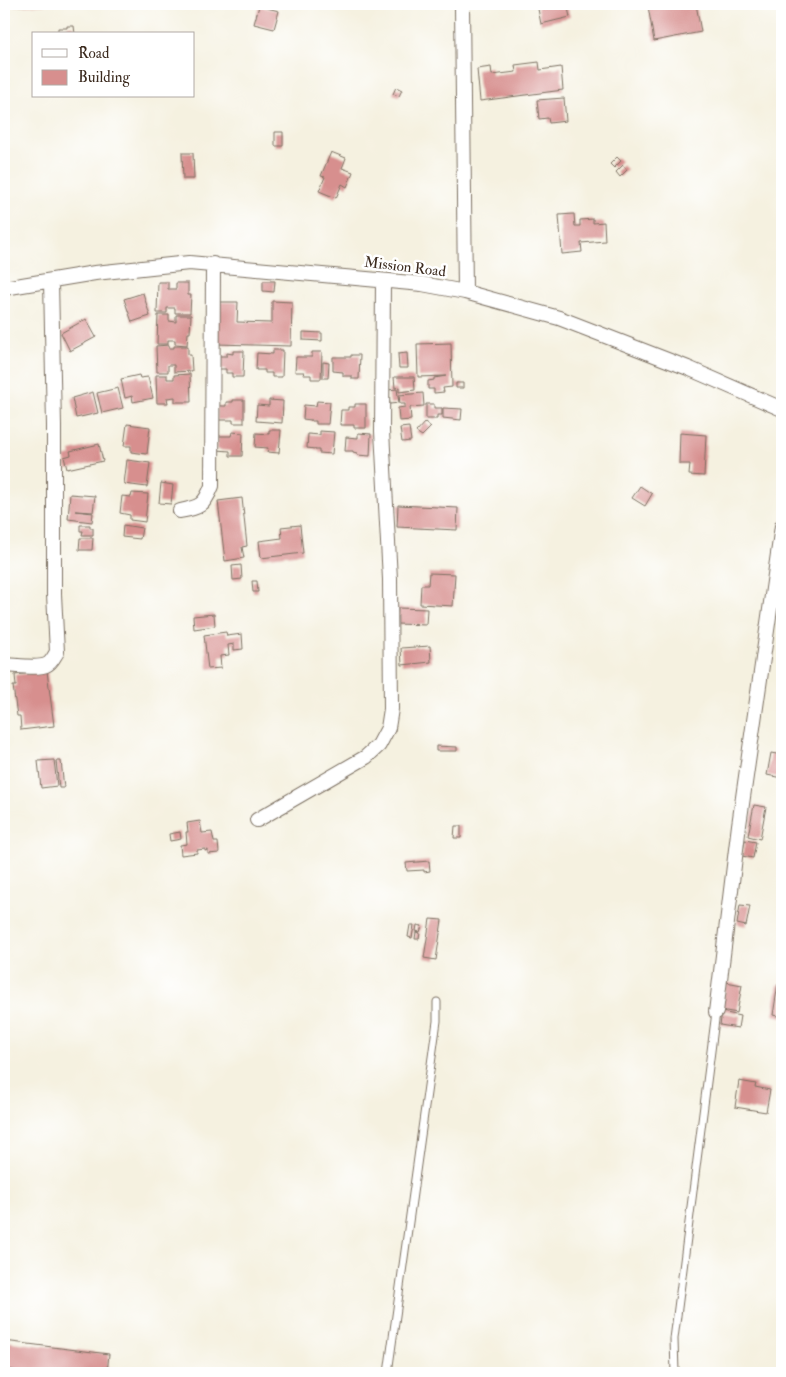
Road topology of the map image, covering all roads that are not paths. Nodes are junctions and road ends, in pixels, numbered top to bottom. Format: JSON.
{"nodes":[{"id":1,"x":462,"y":4,"type":"edge"},
{"id":2,"x":213,"y":264,"type":"junction"},
{"id":3,"x":51,"y":281,"type":"junction"},
{"id":4,"x":383,"y":281,"type":"junction"},
{"id":5,"x":4,"y":288,"type":"edge"},
{"id":6,"x":465,"y":292,"type":"junction"},
{"id":7,"x":782,"y":409,"type":"edge"},
{"id":8,"x":180,"y":511,"type":"dead end"},
{"id":9,"x":782,"y":526,"type":"edge"},
{"id":10,"x":4,"y":665,"type":"edge"},
{"id":11,"x":257,"y":820,"type":"dead end"},
{"id":12,"x":436,"y":1002,"type":"dead end"},
{"id":13,"x":716,"y":1012,"type":"joint"},
{"id":14,"x":388,"y":1373,"type":"edge"},
{"id":15,"x":674,"y":1373,"type":"edge"}],
"edges":[{"from":1,"to":6,"type":"street"},
{"from":2,"to":3,"type":"street","name":"Mission Road"},
{"from":2,"to":4,"type":"street","name":"Mission Road"},
{"from":2,"to":8,"type":"street"},
{"from":3,"to":5,"type":"street","name":"Mission Road"},
{"from":3,"to":10,"type":"street"},
{"from":4,"to":6,"type":"street","name":"Mission Road"},
{"from":4,"to":11,"type":"street"},
{"from":6,"to":7,"type":"street","name":"Mission Road"},
{"from":9,"to":13,"type":"street"},
{"from":12,"to":14,"type":"lane"},
{"from":13,"to":15,"type":"lane"}]}
